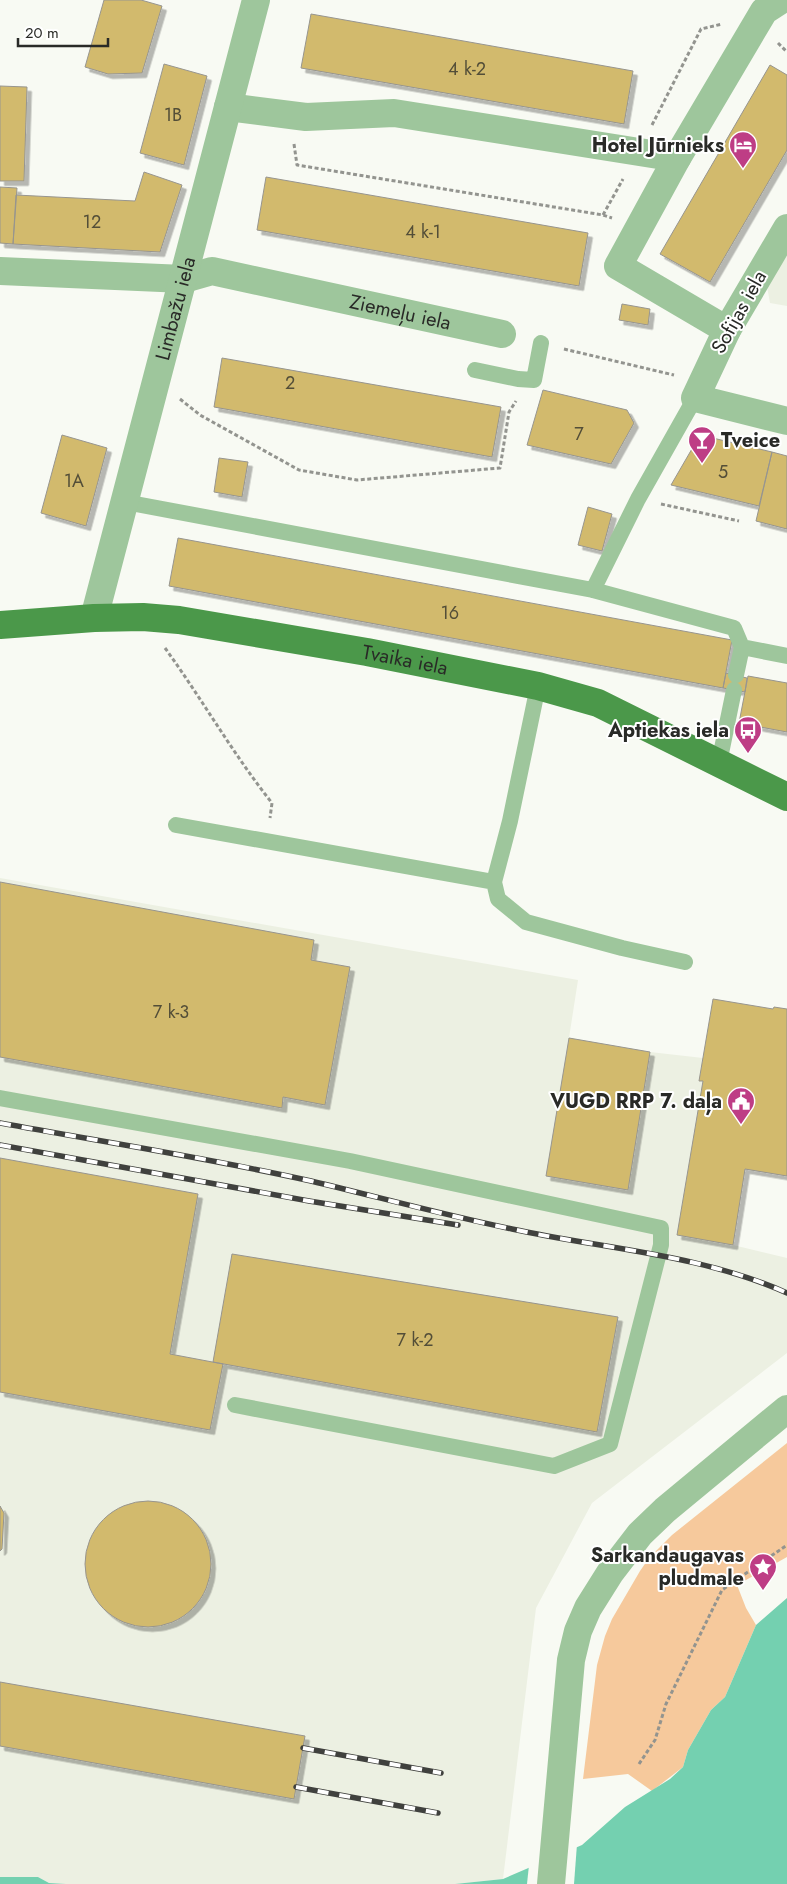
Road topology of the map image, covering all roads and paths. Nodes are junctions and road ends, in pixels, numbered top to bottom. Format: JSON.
{"nodes":[{"id":1,"x":254,"y":0,"type":"edge"},
{"id":2,"x":770,"y":4,"type":"edge"},
{"id":3,"x":228,"y":107,"type":"junction"},
{"id":4,"x":289,"y":115,"type":"junction"},
{"id":5,"x":677,"y":158,"type":"junction"},
{"id":6,"x":787,"y":228,"type":"edge"},
{"id":7,"x":638,"y":229,"type":"junction"},
{"id":8,"x":0,"y":271,"type":"edge"},
{"id":9,"x":184,"y":279,"type":"junction"},
{"id":10,"x":727,"y":330,"type":"junction"},
{"id":11,"x":502,"y":334,"type":"dead end"},
{"id":12,"x":541,"y":343,"type":"joint"},
{"id":13,"x":475,"y":370,"type":"dead end"},
{"id":14,"x":518,"y":379,"type":"junction"},
{"id":15,"x":178,"y":396,"type":"dead end"},
{"id":16,"x":695,"y":398,"type":"junction"},
{"id":17,"x":787,"y":421,"type":"edge"},
{"id":18,"x":638,"y":499,"type":"junction"},
{"id":19,"x":125,"y":502,"type":"junction"},
{"id":20,"x":739,"y":521,"type":"dead end"},
{"id":21,"x":593,"y":590,"type":"junction"},
{"id":22,"x":143,"y":617,"type":"junction"},
{"id":23,"x":94,"y":618,"type":"junction"},
{"id":24,"x":0,"y":625,"type":"edge"},
{"id":25,"x":742,"y":647,"type":"junction"},
{"id":26,"x":787,"y":656,"type":"edge"},
{"id":27,"x":538,"y":686,"type":"junction"},
{"id":28,"x":719,"y":763,"type":"junction"},
{"id":29,"x":787,"y":796,"type":"edge"},
{"id":30,"x":176,"y":825,"type":"dead end"},
{"id":31,"x":265,"y":841,"type":"junction"},
{"id":32,"x":494,"y":882,"type":"junction"},
{"id":33,"x":685,"y":962,"type":"dead end"},
{"id":34,"x":0,"y":1098,"type":"edge"},
{"id":35,"x":235,"y":1405,"type":"dead end"},
{"id":36,"x":787,"y":1409,"type":"edge"},
{"id":37,"x":787,"y":1545,"type":"edge"},
{"id":38,"x":639,"y":1764,"type":"dead end"},
{"id":39,"x":551,"y":1884,"type":"edge"}],
"edges":[{"from":1,"to":3,"type":"street","name":"Limbažu iela"},
{"from":2,"to":5,"type":"street"},
{"from":3,"to":4,"type":"street"},
{"from":3,"to":9,"type":"street","name":"Limbažu iela"},
{"from":4,"to":5,"type":"street"},
{"from":4,"to":7,"type":"path"},
{"from":5,"to":7,"type":"street"},
{"from":6,"to":10,"type":"street","name":"Sofijas iela"},
{"from":7,"to":10,"type":"street"},
{"from":8,"to":9,"type":"street","name":"Ziemeļu iela"},
{"from":9,"to":11,"type":"street","name":"Ziemeļu iela"},
{"from":9,"to":19,"type":"street","name":"Limbažu iela"},
{"from":10,"to":16,"type":"street","name":"Sofijas iela"},
{"from":12,"to":14,"type":"lane"},
{"from":12,"to":16,"type":"path"},
{"from":13,"to":14,"type":"lane"},
{"from":14,"to":15,"type":"path"},
{"from":16,"to":17,"type":"street"},
{"from":16,"to":18,"type":"lane"},
{"from":18,"to":20,"type":"path"},
{"from":18,"to":21,"type":"lane"},
{"from":19,"to":21,"type":"lane"},
{"from":19,"to":23,"type":"street","name":"Limbažu iela"},
{"from":21,"to":25,"type":"lane"},
{"from":22,"to":23,"type":"main road","name":"Tvaika iela"},
{"from":22,"to":27,"type":"main road","name":"Tvaika iela"},
{"from":22,"to":31,"type":"path"},
{"from":23,"to":24,"type":"main road","name":"Tvaika iela"},
{"from":25,"to":26,"type":"lane"},
{"from":25,"to":28,"type":"lane"},
{"from":27,"to":28,"type":"main road","name":"Tvaika iela"},
{"from":27,"to":32,"type":"lane"},
{"from":28,"to":29,"type":"main road","name":"Tvaika iela"},
{"from":30,"to":31,"type":"lane"},
{"from":31,"to":32,"type":"lane"},
{"from":32,"to":33,"type":"lane"},
{"from":34,"to":35,"type":"lane"},
{"from":36,"to":39,"type":"street"},
{"from":37,"to":38,"type":"path"}]}
